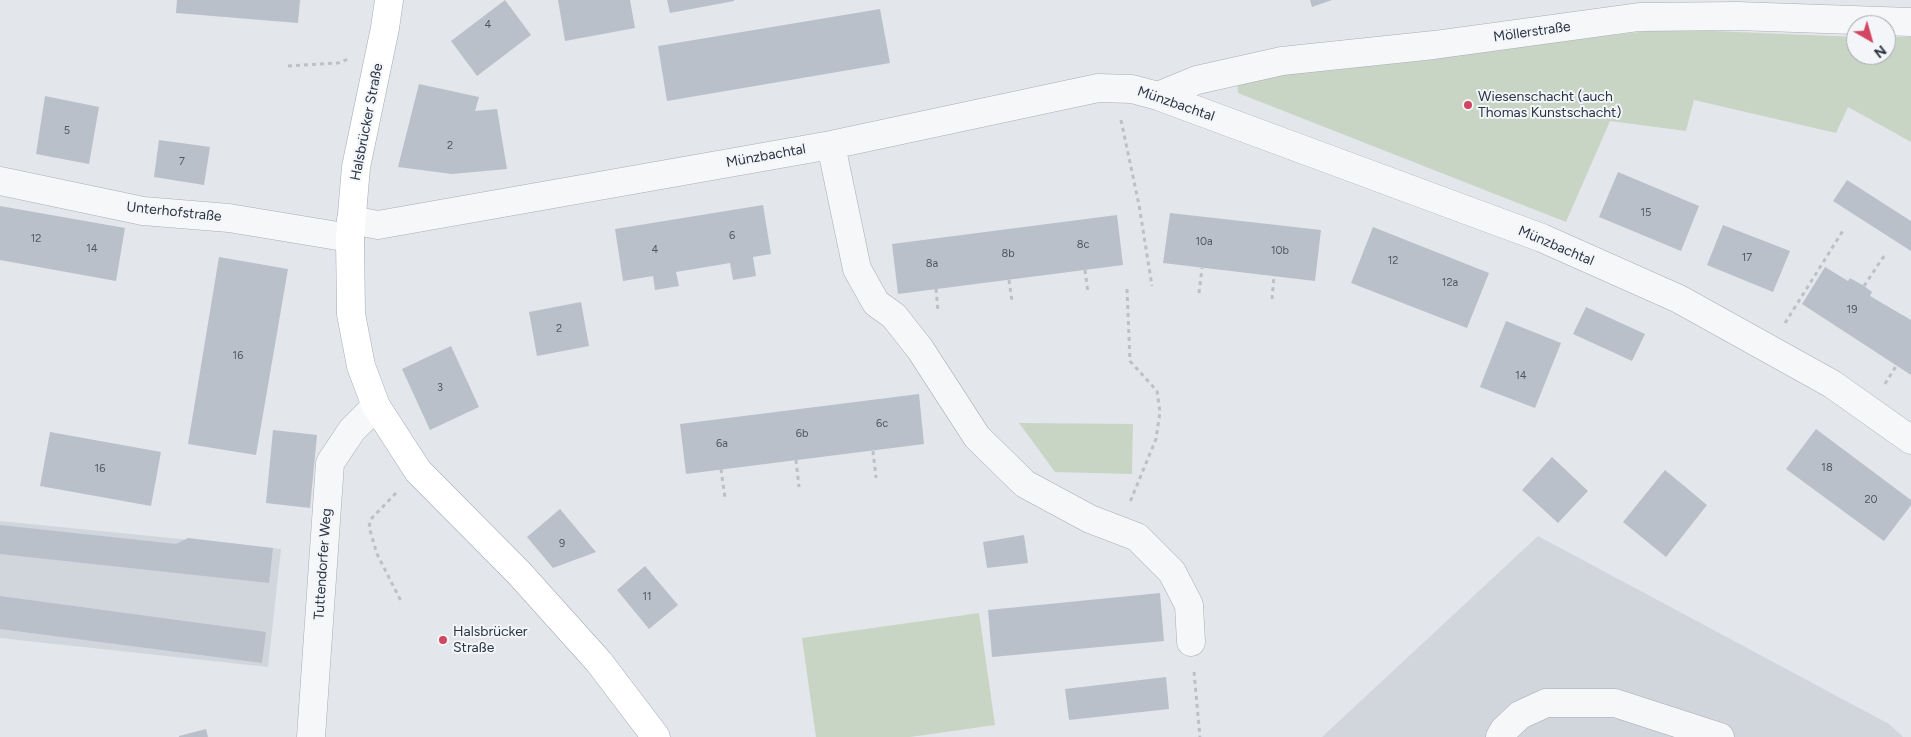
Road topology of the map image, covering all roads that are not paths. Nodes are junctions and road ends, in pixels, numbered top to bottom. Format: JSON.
{"nodes":[{"id":1,"x":389,"y":0,"type":"edge"},
{"id":2,"x":1911,"y":22,"type":"edge"},
{"id":3,"x":1158,"y":96,"type":"junction"},
{"id":4,"x":832,"y":145,"type":"junction"},
{"id":5,"x":0,"y":181,"type":"edge"},
{"id":6,"x":351,"y":229,"type":"junction"},
{"id":7,"x":376,"y":406,"type":"junction"},
{"id":8,"x":1911,"y":440,"type":"edge"},
{"id":9,"x":1191,"y":642,"type":"road end"},
{"id":10,"x":311,"y":737,"type":"edge"},
{"id":11,"x":656,"y":737,"type":"edge"},
{"id":12,"x":1500,"y":737,"type":"edge"},
{"id":13,"x":1720,"y":737,"type":"edge"}],
"edges":[{"from":1,"to":6,"type":"main road","name":"Halsbrücker Straße"},
{"from":2,"to":3,"type":"street","name":"Möllerstraße"},
{"from":3,"to":4,"type":"street","name":"Münzbachtal"},
{"from":3,"to":8,"type":"street","name":"Münzbachtal"},
{"from":4,"to":6,"type":"street","name":"Münzbachtal"},
{"from":4,"to":9,"type":"street"},
{"from":5,"to":6,"type":"street","name":"Unterhofstraße"},
{"from":6,"to":7,"type":"main road","name":"Halsbrücker Straße"},
{"from":7,"to":10,"type":"street","name":"Tuttendorfer Weg"},
{"from":7,"to":11,"type":"main road","name":"Halsbrücker Straße"},
{"from":12,"to":13,"type":"street"}]}
